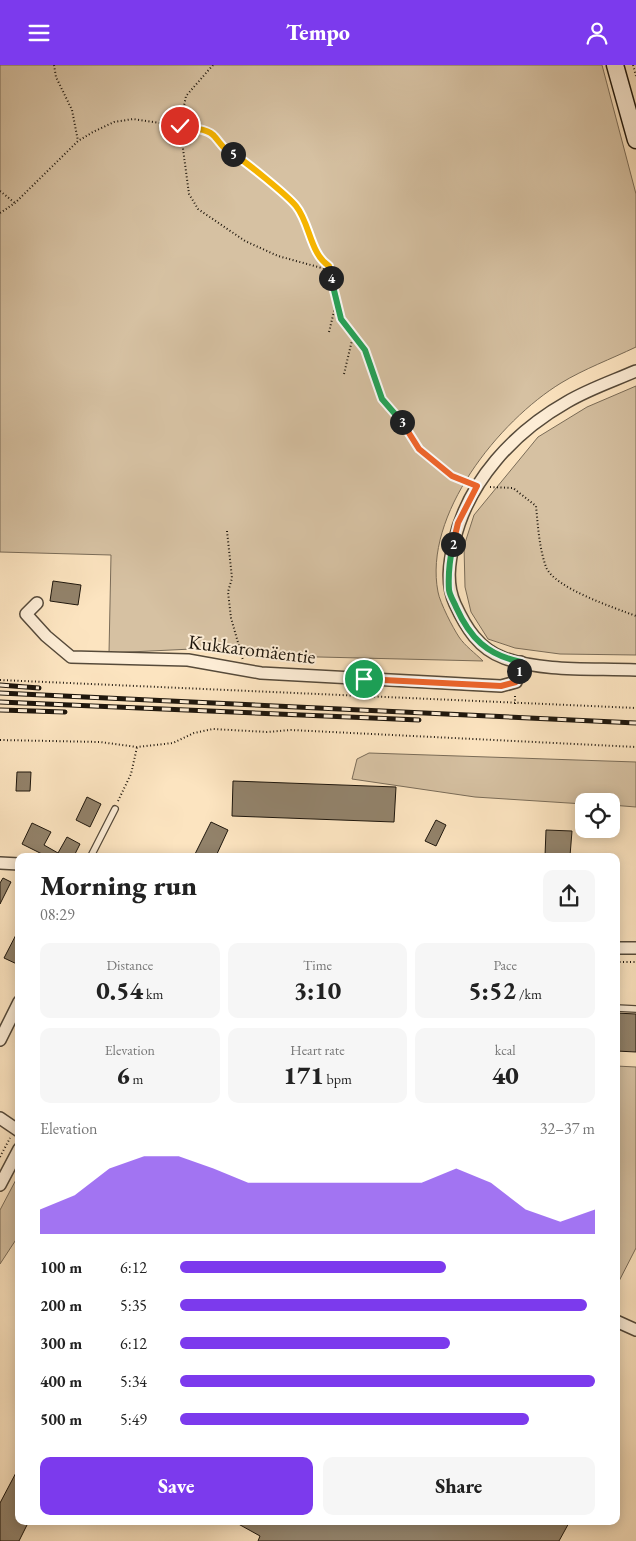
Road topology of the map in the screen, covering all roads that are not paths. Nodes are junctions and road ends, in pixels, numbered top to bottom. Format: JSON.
{"nodes":[{"id":1,"x":615,"y":65,"type":"edge"},
{"id":2,"x":636,"y":140,"type":"edge"},
{"id":3,"x":636,"y":371,"type":"edge"},
{"id":4,"x":37,"y":603,"type":"dead end"},
{"id":5,"x":521,"y":662,"type":"junction"},
{"id":6,"x":636,"y":670,"type":"edge"},
{"id":7,"x":115,"y":809,"type":"road end"},
{"id":8,"x":93,"y":853,"type":"edge"},
{"id":9,"x":0,"y":863,"type":"edge"},
{"id":10,"x":15,"y":864,"type":"edge"},
{"id":11,"x":620,"y":948,"type":"edge"},
{"id":12,"x":636,"y":948,"type":"edge"},
{"id":13,"x":620,"y":1008,"type":"edge"},
{"id":14,"x":636,"y":1009,"type":"edge"},
{"id":15,"x":15,"y":1010,"type":"edge"},
{"id":16,"x":0,"y":1040,"type":"edge"},
{"id":17,"x":0,"y":1118,"type":"edge"},
{"id":18,"x":15,"y":1128,"type":"edge"},
{"id":19,"x":15,"y":1157,"type":"edge"},
{"id":20,"x":0,"y":1185,"type":"edge"},
{"id":21,"x":620,"y":1323,"type":"edge"},
{"id":22,"x":636,"y":1330,"type":"edge"}],
"edges":[{"from":1,"to":2,"type":"main road"},
{"from":3,"to":5,"type":"street"},
{"from":4,"to":5,"type":"street","name":"Kukkaromäentie"},
{"from":5,"to":6,"type":"street"},
{"from":7,"to":8,"type":"lane"},
{"from":9,"to":10,"type":"street"},
{"from":11,"to":12,"type":"street"},
{"from":13,"to":14,"type":"lane"},
{"from":15,"to":16,"type":"street"},
{"from":17,"to":18,"type":"street"},
{"from":19,"to":20,"type":"street"},
{"from":21,"to":22,"type":"street"}]}
